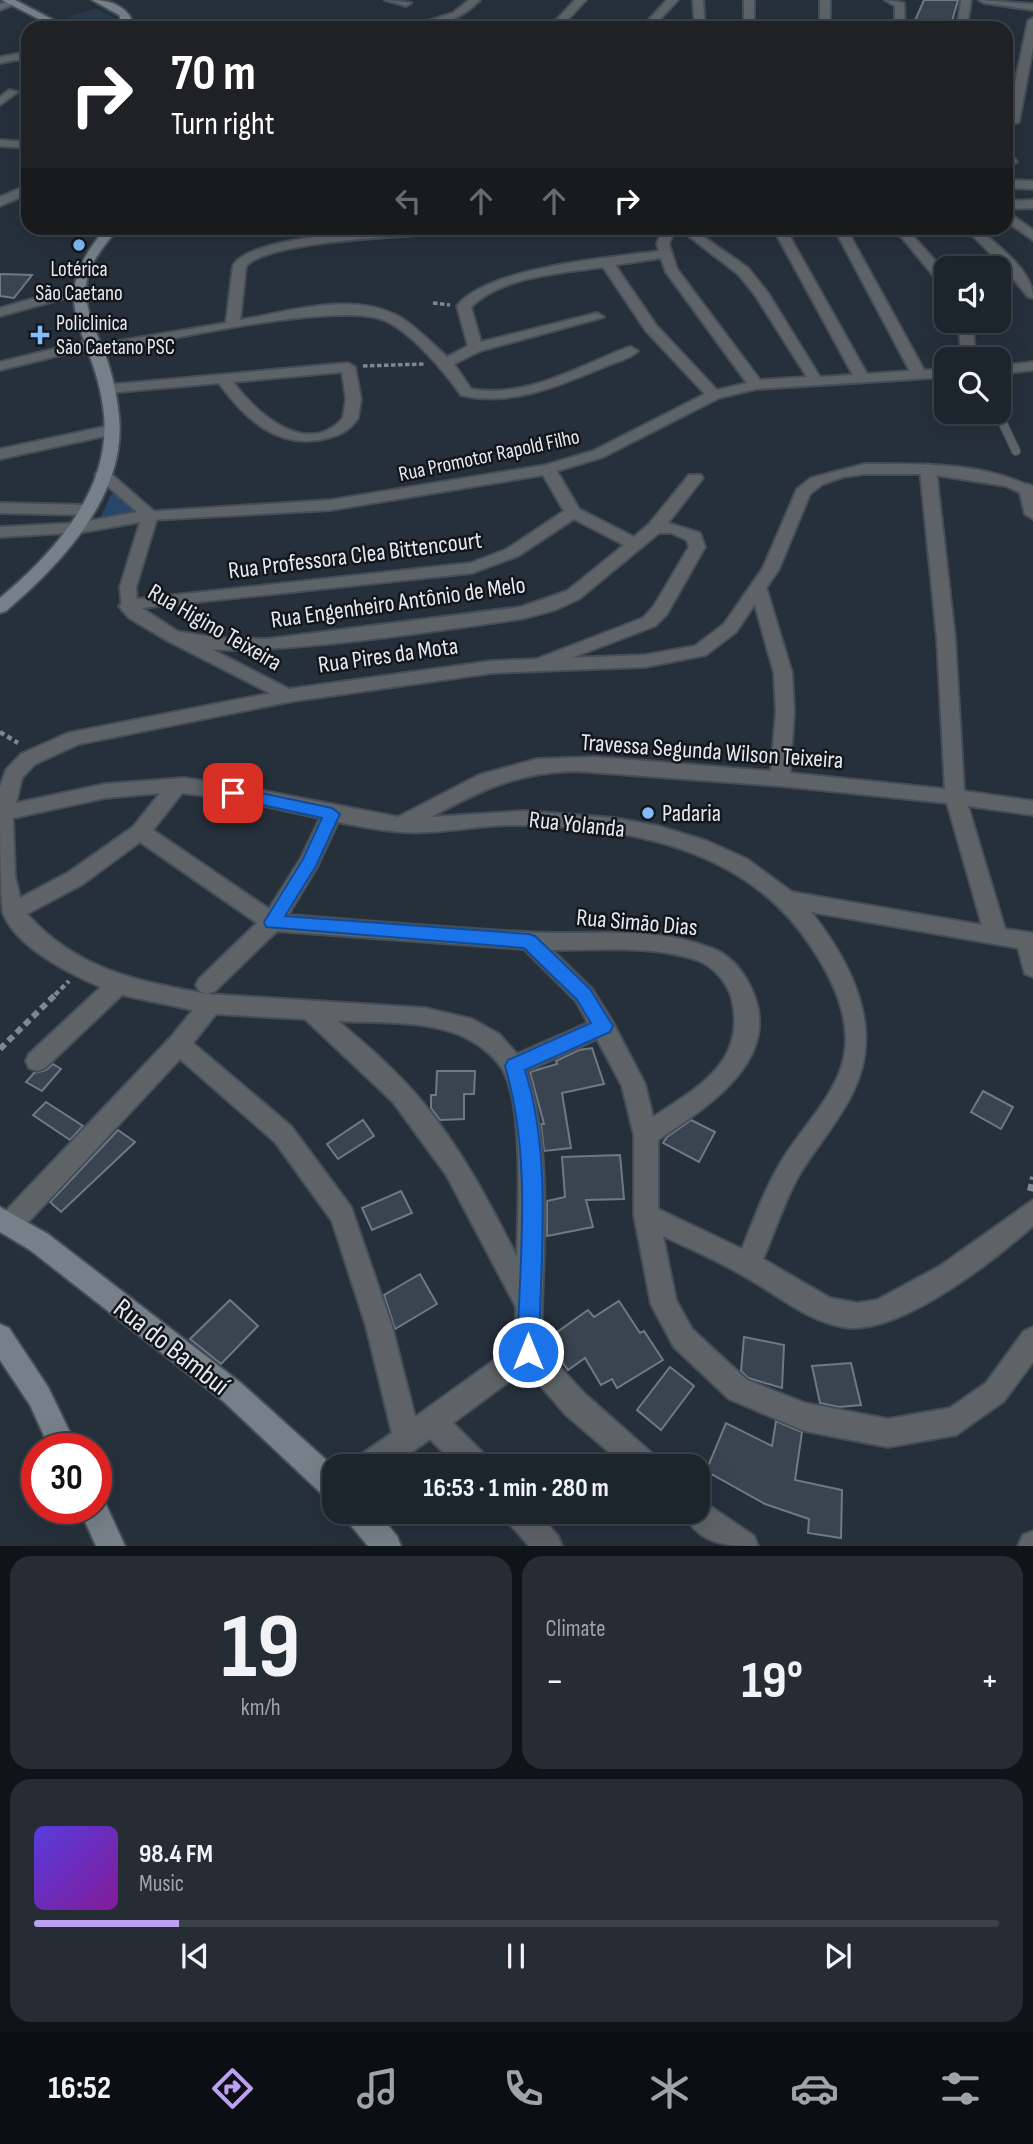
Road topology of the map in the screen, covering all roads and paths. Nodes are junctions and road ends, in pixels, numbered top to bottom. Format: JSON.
{"nodes":[{"id":1,"x":97,"y":0,"type":"edge"},
{"id":2,"x":390,"y":0,"type":"edge"},
{"id":3,"x":475,"y":0,"type":"edge"},
{"id":4,"x":581,"y":0,"type":"edge"},
{"id":5,"x":673,"y":0,"type":"edge"},
{"id":6,"x":698,"y":0,"type":"edge"},
{"id":7,"x":749,"y":0,"type":"edge"},
{"id":8,"x":825,"y":0,"type":"edge"},
{"id":9,"x":890,"y":0,"type":"edge"},
{"id":10,"x":966,"y":0,"type":"edge"},
{"id":11,"x":984,"y":0,"type":"edge"},
{"id":12,"x":10,"y":2,"type":"edge"},
{"id":13,"x":407,"y":3,"type":"dead end"},
{"id":14,"x":1031,"y":4,"type":"edge"},
{"id":15,"x":0,"y":7,"type":"edge"},
{"id":16,"x":49,"y":21,"type":"edge"},
{"id":17,"x":129,"y":21,"type":"edge"},
{"id":18,"x":436,"y":21,"type":"edge"},
{"id":19,"x":561,"y":21,"type":"edge"},
{"id":20,"x":653,"y":21,"type":"edge"},
{"id":21,"x":700,"y":21,"type":"edge"},
{"id":22,"x":749,"y":21,"type":"edge"},
{"id":23,"x":825,"y":21,"type":"edge"},
{"id":24,"x":900,"y":21,"type":"edge"},
{"id":25,"x":963,"y":21,"type":"edge"},
{"id":26,"x":1033,"y":21,"type":"edge"},
{"id":27,"x":21,"y":56,"type":"edge"},
{"id":28,"x":0,"y":60,"type":"edge"},
{"id":29,"x":1013,"y":84,"type":"edge"},
{"id":30,"x":0,"y":88,"type":"edge"},
{"id":31,"x":0,"y":102,"type":"edge"},
{"id":32,"x":0,"y":143,"type":"edge"},
{"id":33,"x":21,"y":144,"type":"edge"},
{"id":34,"x":1013,"y":185,"type":"edge"},
{"id":35,"x":1033,"y":186,"type":"edge"},
{"id":36,"x":21,"y":192,"type":"edge"},
{"id":37,"x":0,"y":202,"type":"edge"},
{"id":38,"x":1033,"y":204,"type":"edge"},
{"id":39,"x":1013,"y":205,"type":"edge"},
{"id":40,"x":1013,"y":220,"type":"edge"},
{"id":41,"x":107,"y":235,"type":"edge"},
{"id":42,"x":387,"y":235,"type":"edge"},
{"id":43,"x":666,"y":235,"type":"edge"},
{"id":44,"x":694,"y":235,"type":"edge"},
{"id":45,"x":783,"y":235,"type":"edge"},
{"id":46,"x":844,"y":235,"type":"edge"},
{"id":47,"x":906,"y":235,"type":"edge"},
{"id":48,"x":978,"y":235,"type":"edge"},
{"id":49,"x":1033,"y":236,"type":"edge"},
{"id":50,"x":664,"y":254,"type":"junction"},
{"id":51,"x":608,"y":264,"type":"junction"},
{"id":52,"x":934,"y":268,"type":"edge"},
{"id":53,"x":1033,"y":294,"type":"edge"},
{"id":54,"x":79,"y":297,"type":"junction"},
{"id":55,"x":5,"y":311,"type":"edge"},
{"id":56,"x":597,"y":317,"type":"dead end"},
{"id":57,"x":233,"y":324,"type":"junction"},
{"id":58,"x":96,"y":346,"type":"junction"},
{"id":59,"x":475,"y":348,"type":"junction"},
{"id":60,"x":631,"y":351,"type":"dead end"},
{"id":61,"x":446,"y":363,"type":"junction"},
{"id":62,"x":0,"y":366,"type":"edge"},
{"id":63,"x":1033,"y":366,"type":"edge"},
{"id":64,"x":348,"y":367,"type":"junction"},
{"id":65,"x":1011,"y":369,"type":"edge"},
{"id":66,"x":934,"y":374,"type":"edge"},
{"id":67,"x":919,"y":375,"type":"junction"},
{"id":68,"x":223,"y":378,"type":"junction"},
{"id":69,"x":863,"y":379,"type":"junction"},
{"id":70,"x":816,"y":381,"type":"junction"},
{"id":71,"x":756,"y":385,"type":"junction"},
{"id":72,"x":107,"y":389,"type":"junction"},
{"id":73,"x":714,"y":396,"type":"junction"},
{"id":74,"x":1003,"y":424,"type":"edge"},
{"id":75,"x":113,"y":430,"type":"junction"},
{"id":76,"x":1016,"y":452,"type":"dead end"},
{"id":77,"x":0,"y":454,"type":"edge"},
{"id":78,"x":548,"y":469,"type":"junction"},
{"id":79,"x":928,"y":469,"type":"junction"},
{"id":80,"x":103,"y":475,"type":"junction"},
{"id":81,"x":695,"y":478,"type":"dead end"},
{"id":82,"x":1030,"y":492,"type":"edge"},
{"id":83,"x":0,"y":508,"type":"edge"},
{"id":84,"x":88,"y":510,"type":"junction"},
{"id":85,"x":573,"y":512,"type":"junction"},
{"id":86,"x":1033,"y":514,"type":"edge"},
{"id":87,"x":150,"y":515,"type":"junction"},
{"id":88,"x":78,"y":528,"type":"junction"},
{"id":89,"x":655,"y":528,"type":"junction"},
{"id":90,"x":0,"y":532,"type":"edge"},
{"id":91,"x":634,"y":543,"type":"junction"},
{"id":92,"x":758,"y":587,"type":"junction"},
{"id":93,"x":128,"y":606,"type":"junction"},
{"id":94,"x":0,"y":607,"type":"edge"},
{"id":95,"x":174,"y":637,"type":"junction"},
{"id":96,"x":540,"y":664,"type":"junction"},
{"id":97,"x":287,"y":696,"type":"junction"},
{"id":98,"x":780,"y":779,"type":"junction"},
{"id":99,"x":176,"y":786,"type":"junction"},
{"id":100,"x":955,"y":796,"type":"junction"},
{"id":101,"x":1033,"y":808,"type":"edge"},
{"id":102,"x":3,"y":813,"type":"junction"},
{"id":103,"x":332,"y":814,"type":"junction"},
{"id":104,"x":399,"y":825,"type":"junction"},
{"id":105,"x":140,"y":832,"type":"junction"},
{"id":106,"x":2,"y":876,"type":"edge"},
{"id":107,"x":789,"y":900,"type":"junction"},
{"id":108,"x":13,"y":912,"type":"junction"},
{"id":109,"x":272,"y":922,"type":"junction"},
{"id":110,"x":996,"y":935,"type":"junction"},
{"id":111,"x":529,"y":941,"type":"junction"},
{"id":112,"x":1030,"y":941,"type":"edge"},
{"id":113,"x":82,"y":968,"type":"junction"},
{"id":114,"x":1033,"y":968,"type":"edge"},
{"id":115,"x":119,"y":985,"type":"junction"},
{"id":116,"x":209,"y":995,"type":"junction"},
{"id":117,"x":309,"y":1009,"type":"junction"},
{"id":118,"x":603,"y":1026,"type":"junction"},
{"id":119,"x":179,"y":1044,"type":"junction"},
{"id":120,"x":0,"y":1049,"type":"edge"},
{"id":121,"x":37,"y":1061,"type":"dead end"},
{"id":122,"x":514,"y":1066,"type":"junction"},
{"id":123,"x":646,"y":1135,"type":"junction"},
{"id":124,"x":1033,"y":1211,"type":"edge"},
{"id":125,"x":646,"y":1215,"type":"junction"},
{"id":126,"x":5,"y":1222,"type":"edge"},
{"id":127,"x":748,"y":1265,"type":"junction"},
{"id":128,"x":528,"y":1303,"type":"junction"},
{"id":129,"x":0,"y":1337,"type":"edge"},
{"id":130,"x":1033,"y":1340,"type":"edge"},
{"id":131,"x":528,"y":1352,"type":"junction"},
{"id":132,"x":432,"y":1421,"type":"junction"},
{"id":133,"x":56,"y":1433,"type":"edge"},
{"id":134,"x":407,"y":1439,"type":"junction"},
{"id":135,"x":386,"y":1454,"type":"edge"},
{"id":136,"x":464,"y":1454,"type":"edge"},
{"id":137,"x":631,"y":1454,"type":"edge"},
{"id":138,"x":322,"y":1475,"type":"edge"},
{"id":139,"x":710,"y":1521,"type":"edge"},
{"id":140,"x":101,"y":1524,"type":"edge"},
{"id":141,"x":369,"y":1524,"type":"edge"},
{"id":142,"x":528,"y":1524,"type":"edge"},
{"id":143,"x":111,"y":1545,"type":"edge"},
{"id":144,"x":387,"y":1545,"type":"edge"},
{"id":145,"x":548,"y":1545,"type":"edge"},
{"id":146,"x":744,"y":1545,"type":"edge"}],
"edges":[{"from":1,"to":17,"type":"main road"},
{"from":2,"to":13,"type":"street"},
{"from":3,"to":18,"type":"street"},
{"from":4,"to":19,"type":"street"},
{"from":5,"to":20,"type":"street"},
{"from":6,"to":21,"type":"street"},
{"from":7,"to":22,"type":"street"},
{"from":8,"to":23,"type":"street"},
{"from":9,"to":24,"type":"street"},
{"from":10,"to":25,"type":"street"},
{"from":11,"to":14,"type":"street"},
{"from":12,"to":15,"type":"street"},
{"from":12,"to":16,"type":"main road"},
{"from":26,"to":29,"type":"street"},
{"from":27,"to":28,"type":"street"},
{"from":30,"to":31,"type":"street"},
{"from":32,"to":33,"type":"street"},
{"from":34,"to":35,"type":"street"},
{"from":36,"to":37,"type":"street"},
{"from":38,"to":39,"type":"street"},
{"from":40,"to":49,"type":"street"},
{"from":41,"to":54,"type":"main road"},
{"from":42,"to":57,"type":"street"},
{"from":43,"to":50,"type":"street"},
{"from":44,"to":70,"type":"street"},
{"from":45,"to":69,"type":"street"},
{"from":46,"to":67,"type":"street"},
{"from":47,"to":52,"type":"street"},
{"from":48,"to":53,"type":"street"},
{"from":50,"to":51,"type":"street"},
{"from":50,"to":71,"type":"street"},
{"from":51,"to":59,"type":"street"},
{"from":51,"to":73,"type":"street"},
{"from":54,"to":55,"type":"street"},
{"from":54,"to":58,"type":"main road"},
{"from":56,"to":59,"type":"street"},
{"from":57,"to":58,"type":"street"},
{"from":57,"to":61,"type":"street"},
{"from":58,"to":62,"type":"street"},
{"from":58,"to":72,"type":"main road"},
{"from":59,"to":61,"type":"street"},
{"from":60,"to":61,"type":"street"},
{"from":61,"to":64,"type":"path"},
{"from":63,"to":65,"type":"street"},
{"from":64,"to":68,"type":"street"},
{"from":64,"to":68,"type":"street"},
{"from":66,"to":67,"type":"street","name":"Rua Promotor Rapold Filho"},
{"from":67,"to":69,"type":"street","name":"Rua Promotor Rapold Filho"},
{"from":68,"to":72,"type":"street"},
{"from":69,"to":70,"type":"street","name":"Rua Promotor Rapold Filho"},
{"from":70,"to":71,"type":"street","name":"Rua Promotor Rapold Filho"},
{"from":71,"to":73,"type":"street","name":"Rua Promotor Rapold Filho"},
{"from":72,"to":75,"type":"main road"},
{"from":73,"to":78,"type":"street","name":"Rua Promotor Rapold Filho"},
{"from":74,"to":76,"type":"lane"},
{"from":75,"to":77,"type":"street"},
{"from":75,"to":80,"type":"main road"},
{"from":78,"to":85,"type":"street"},
{"from":78,"to":87,"type":"street","name":"Rua Promotor Rapold Filho"},
{"from":79,"to":82,"type":"street","name":"Rua Pires da Mota"},
{"from":79,"to":92,"type":"street","name":"Rua Pires da Mota"},
{"from":79,"to":100,"type":"street"},
{"from":80,"to":84,"type":"main road"},
{"from":80,"to":87,"type":"street"},
{"from":81,"to":89,"type":"street","name":"Rua Engenheiro Antônio de Melo"},
{"from":82,"to":86,"type":"street"},
{"from":83,"to":84,"type":"street"},
{"from":84,"to":88,"type":"main road"},
{"from":85,"to":91,"type":"street"},
{"from":85,"to":93,"type":"street","name":"Rua Professora Clea Bittencourt"},
{"from":87,"to":88,"type":"street","name":"Rua Promotor Rapold Filho"},
{"from":87,"to":93,"type":"street","name":"Rua Higino Teixeira"},
{"from":88,"to":90,"type":"street"},
{"from":88,"to":94,"type":"main road"},
{"from":89,"to":91,"type":"street","name":"Rua Engenheiro Antônio de Melo"},
{"from":89,"to":96,"type":"street"},
{"from":91,"to":95,"type":"street","name":"Rua Engenheiro Antônio de Melo"},
{"from":92,"to":96,"type":"street","name":"Rua Pires da Mota"},
{"from":92,"to":98,"type":"street"},
{"from":93,"to":95,"type":"street","name":"Rua Higino Teixeira"},
{"from":95,"to":97,"type":"street","name":"Rua Higino Teixeira"},
{"from":96,"to":97,"type":"street","name":"Rua Pires da Mota"},
{"from":97,"to":102,"type":"street","name":"Rua Pires da Mota"},
{"from":98,"to":100,"type":"street","name":"Travessa Segunda Wilson Teixeira"},
{"from":98,"to":104,"type":"street","name":"Travessa Segunda Wilson Teixeira"},
{"from":99,"to":102,"type":"street","name":"Rua Yolanda"},
{"from":99,"to":103,"type":"street","name":"Rua Yolanda"},
{"from":99,"to":105,"type":"street"},
{"from":100,"to":101,"type":"street","name":"Travessa Segunda Wilson Teixeira"},
{"from":100,"to":110,"type":"street"},
{"from":102,"to":106,"type":"street","name":"Rua Pires da Mota"},
{"from":103,"to":104,"type":"street","name":"Rua Yolanda"},
{"from":103,"to":109,"type":"street"},
{"from":104,"to":107,"type":"street","name":"Rua Yolanda"},
{"from":105,"to":108,"type":"street"},
{"from":105,"to":109,"type":"street"},
{"from":106,"to":108,"type":"street","name":"Rua Pires da Mota"},
{"from":107,"to":110,"type":"street"},
{"from":107,"to":127,"type":"street","name":"Rua Yolanda"},
{"from":108,"to":113,"type":"street","name":"Rua Pires da Mota"},
{"from":109,"to":111,"type":"street","name":"Rua Simão Dias"},
{"from":109,"to":116,"type":"street"},
{"from":110,"to":112,"type":"street"},
{"from":111,"to":118,"type":"street"},
{"from":111,"to":123,"type":"street","name":"Rua Simão Dias"},
{"from":112,"to":114,"type":"street"},
{"from":113,"to":115,"type":"street","name":"Rua Pires da Mota"},
{"from":113,"to":120,"type":"path"},
{"from":115,"to":116,"type":"street","name":"Rua Pires da Mota"},
{"from":115,"to":121,"type":"street"},
{"from":116,"to":117,"type":"street","name":"Rua Pires da Mota"},
{"from":116,"to":119,"type":"street"},
{"from":117,"to":122,"type":"street","name":"Rua Pires da Mota"},
{"from":117,"to":128,"type":"street"},
{"from":118,"to":122,"type":"street"},
{"from":118,"to":123,"type":"street"},
{"from":119,"to":126,"type":"street"},
{"from":119,"to":134,"type":"street"},
{"from":122,"to":128,"type":"street"},
{"from":123,"to":125,"type":"street"},
{"from":124,"to":127,"type":"street"},
{"from":125,"to":127,"type":"street"},
{"from":125,"to":130,"type":"street"},
{"from":126,"to":138,"type":"main road","name":"Rua do Bambuí"},
{"from":128,"to":131,"type":"street"},
{"from":129,"to":133,"type":"main road"},
{"from":131,"to":132,"type":"street"},
{"from":131,"to":137,"type":"street"},
{"from":132,"to":134,"type":"street"},
{"from":132,"to":136,"type":"street"},
{"from":134,"to":135,"type":"street"},
{"from":139,"to":146,"type":"street"},
{"from":140,"to":143,"type":"main road"},
{"from":141,"to":144,"type":"main road"},
{"from":142,"to":145,"type":"street"}]}
